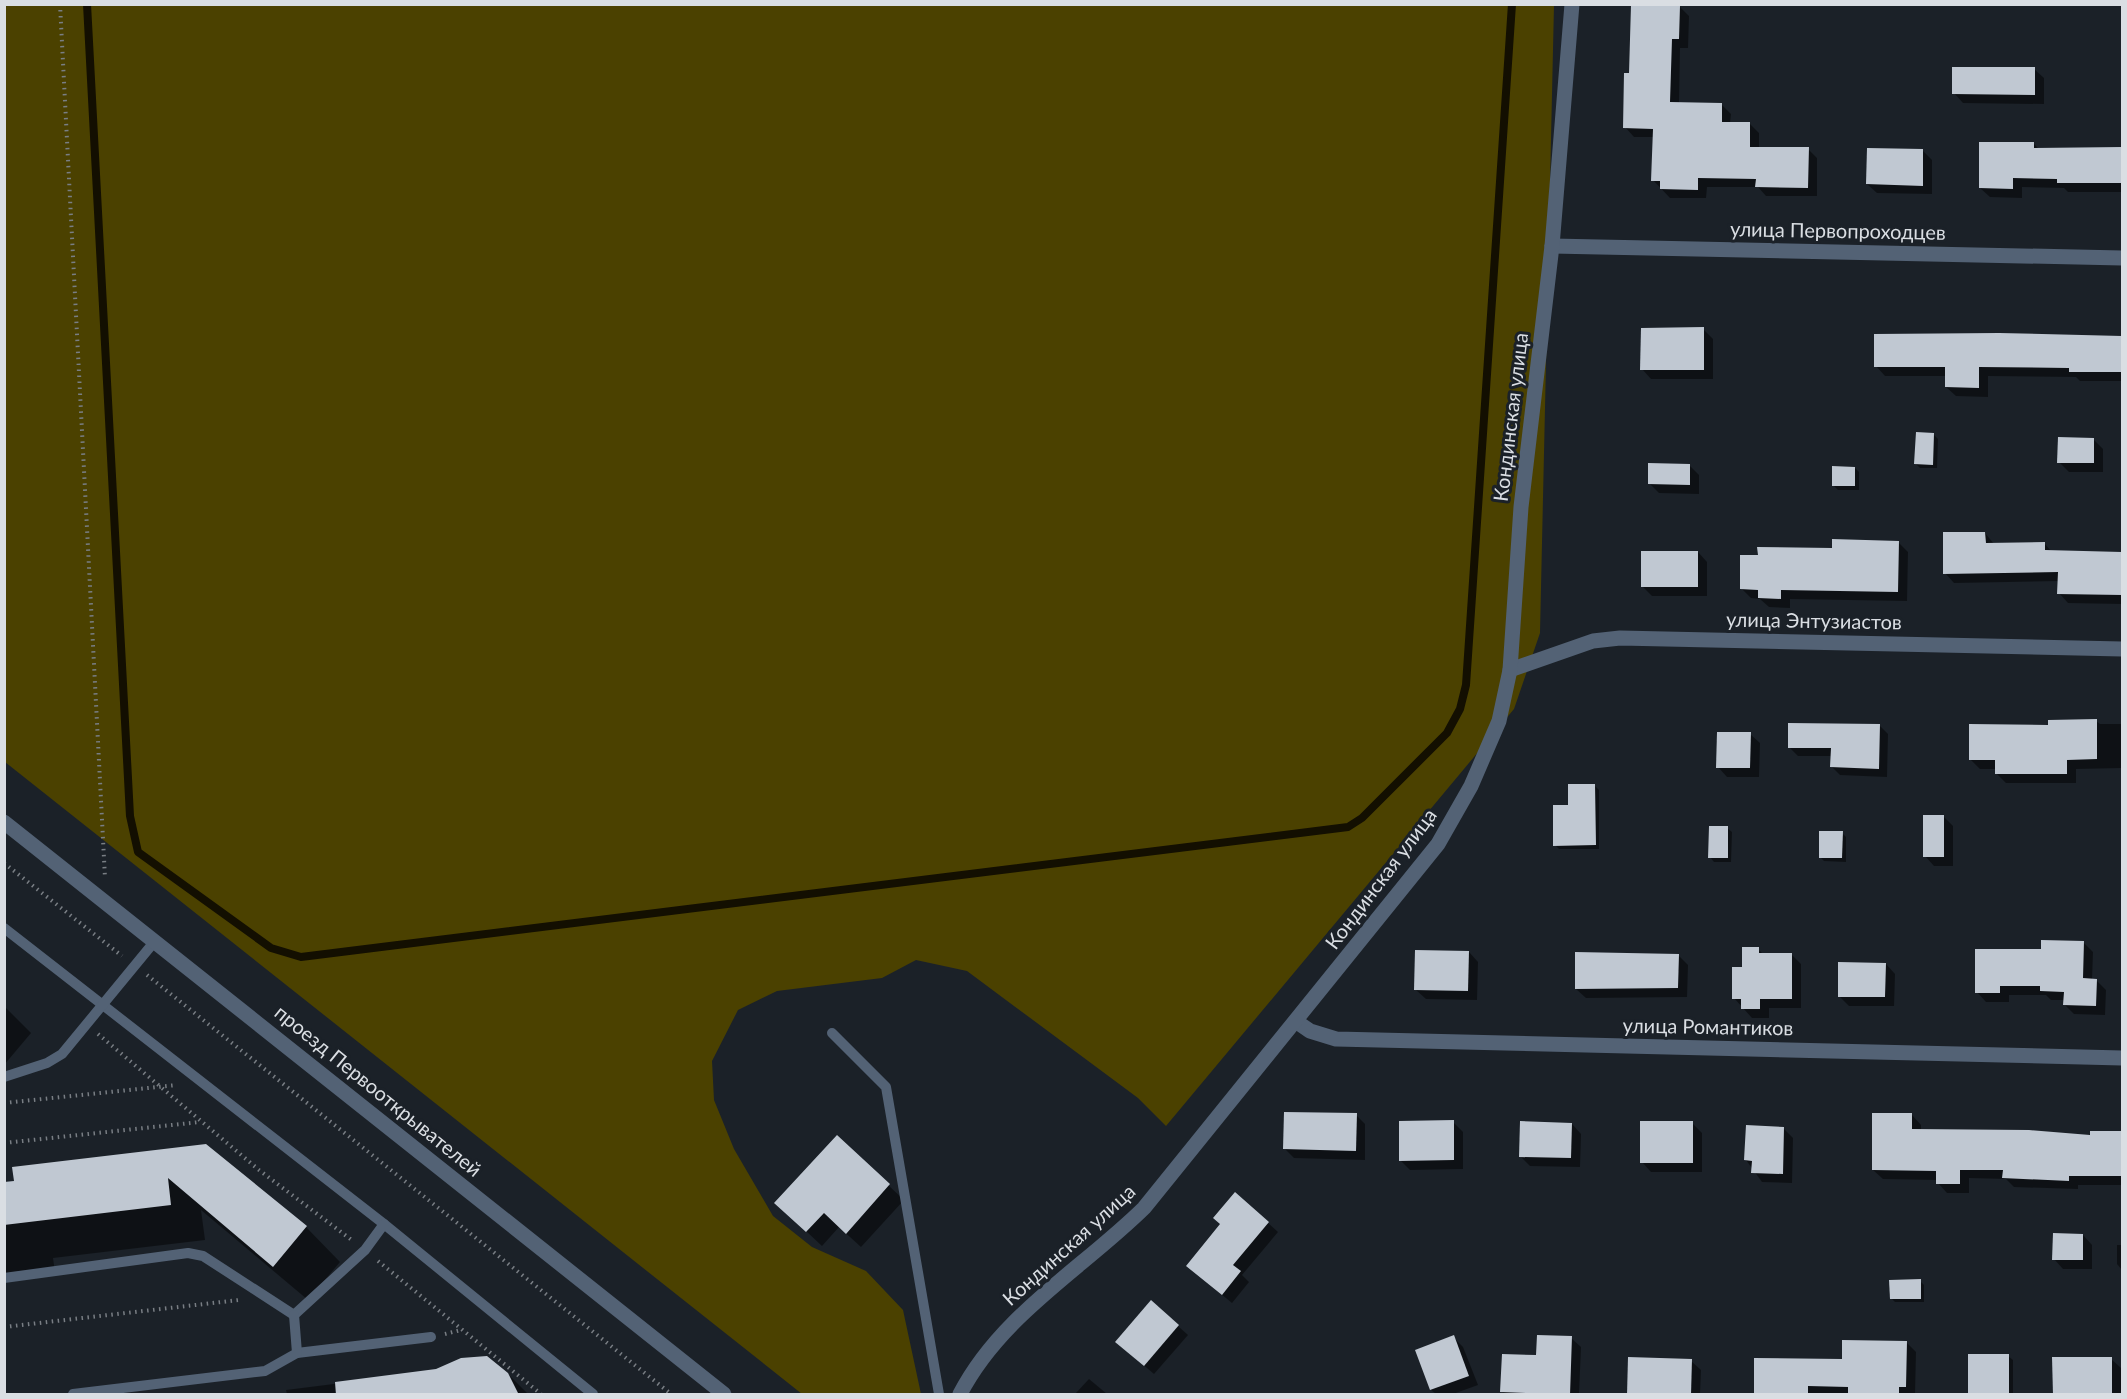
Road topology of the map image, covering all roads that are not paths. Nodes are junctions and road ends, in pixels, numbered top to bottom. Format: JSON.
{"nodes":[{"id":1,"x":1572,"y":4,"type":"edge"},
{"id":2,"x":1552,"y":246,"type":"junction"},
{"id":3,"x":2122,"y":258,"type":"edge"},
{"id":4,"x":2122,"y":649,"type":"edge"},
{"id":5,"x":1510,"y":670,"type":"junction"},
{"id":6,"x":4,"y":822,"type":"edge"},
{"id":7,"x":4,"y":928,"type":"edge"},
{"id":8,"x":155,"y":940,"type":"junction"},
{"id":9,"x":102,"y":1005,"type":"junction"},
{"id":10,"x":1297,"y":1022,"type":"junction"},
{"id":11,"x":832,"y":1033,"type":"dead end"},
{"id":12,"x":2122,"y":1059,"type":"edge"},
{"id":13,"x":4,"y":1077,"type":"edge"},
{"id":14,"x":384,"y":1224,"type":"junction"},
{"id":15,"x":4,"y":1278,"type":"edge"},
{"id":16,"x":294,"y":1315,"type":"junction"},
{"id":17,"x":432,"y":1337,"type":"dead end"},
{"id":18,"x":297,"y":1353,"type":"junction"},
{"id":19,"x":73,"y":1395,"type":"edge"},
{"id":20,"x":593,"y":1395,"type":"edge"},
{"id":21,"x":724,"y":1395,"type":"edge"},
{"id":22,"x":939,"y":1395,"type":"edge"},
{"id":23,"x":960,"y":1395,"type":"edge"}],
"edges":[{"from":1,"to":2,"type":"street","name":"Кондинская улица"},
{"from":2,"to":3,"type":"street","name":"улица Первопроходцев"},
{"from":2,"to":5,"type":"street","name":"Кондинская улица"},
{"from":4,"to":5,"type":"street","name":"улица Энтузиастов"},
{"from":5,"to":10,"type":"street","name":"Кондинская улица"},
{"from":6,"to":8,"type":"street","name":"проезд Первооткрывателей"},
{"from":7,"to":9,"type":"lane"},
{"from":8,"to":9,"type":"lane"},
{"from":8,"to":21,"type":"street","name":"проезд Первооткрывателей"},
{"from":9,"to":13,"type":"lane"},
{"from":9,"to":14,"type":"lane"},
{"from":10,"to":12,"type":"street","name":"улица Романтиков"},
{"from":10,"to":23,"type":"street","name":"Кондинская улица"},
{"from":11,"to":22,"type":"lane"},
{"from":14,"to":16,"type":"lane"},
{"from":14,"to":20,"type":"lane"},
{"from":15,"to":16,"type":"lane"},
{"from":16,"to":18,"type":"lane"},
{"from":17,"to":18,"type":"lane"},
{"from":18,"to":19,"type":"lane"}]}
